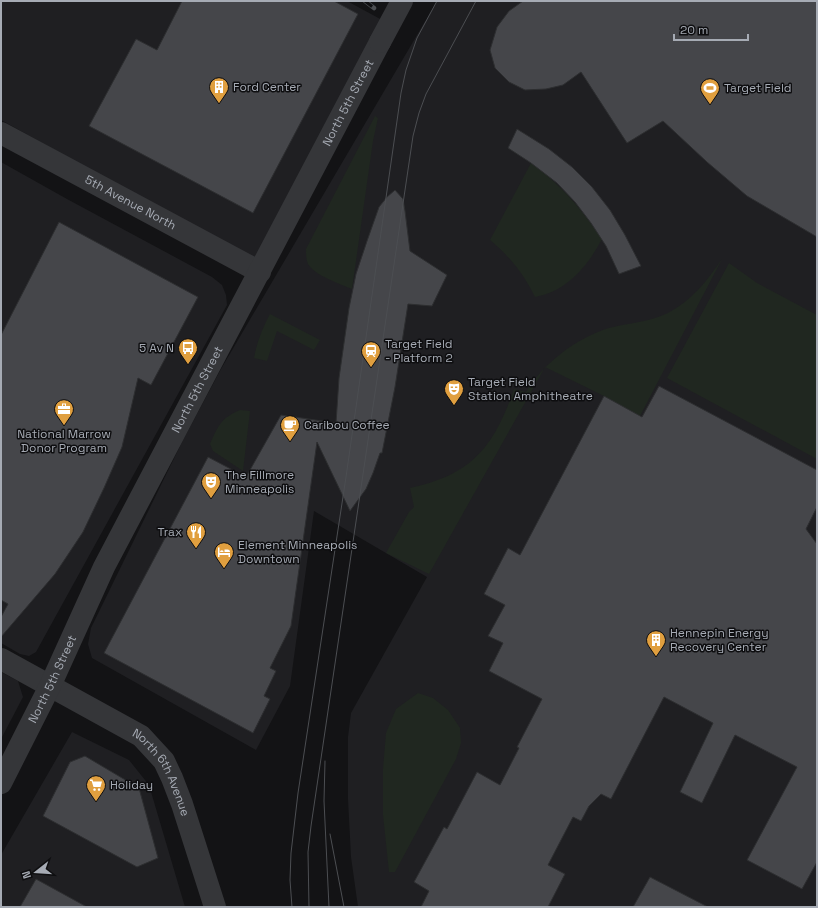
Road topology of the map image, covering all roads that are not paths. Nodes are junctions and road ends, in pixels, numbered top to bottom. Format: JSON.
{"nodes":[{"id":1,"x":402,"y":1,"type":"edge"},
{"id":2,"x":1,"y":133,"type":"edge"},
{"id":3,"x":260,"y":272,"type":"junction"},
{"id":4,"x":1,"y":659,"type":"edge"},
{"id":5,"x":50,"y":686,"type":"junction"},
{"id":6,"x":1,"y":783,"type":"edge"},
{"id":7,"x":215,"y":907,"type":"edge"}],
"edges":[{"from":1,"to":3,"type":"street","name":"North 5th Street","bridge":true},
{"from":2,"to":3,"type":"street","name":"5th Avenue North"},
{"from":3,"to":5,"type":"street","name":"North 5th Street"},
{"from":4,"to":5,"type":"street","name":"North 6th Avenue"},
{"from":5,"to":6,"type":"street","name":"North 5th Street"},
{"from":5,"to":7,"type":"street","name":"North 6th Avenue"}]}
